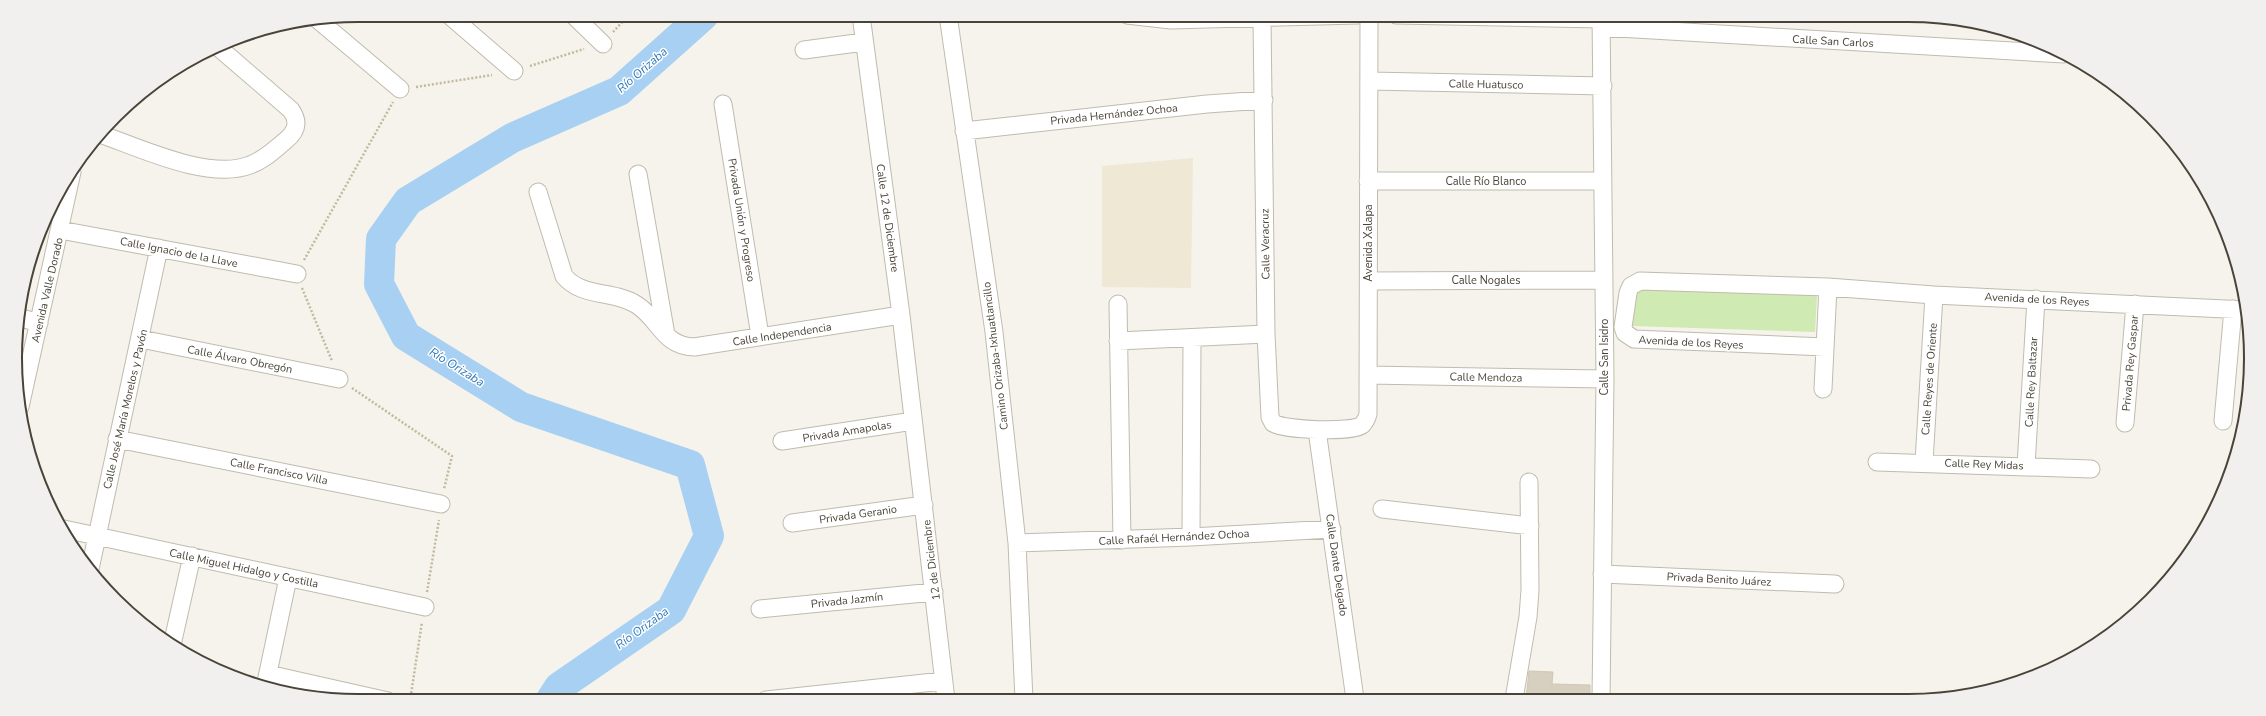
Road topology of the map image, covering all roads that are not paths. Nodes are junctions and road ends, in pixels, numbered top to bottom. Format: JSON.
{"nodes":[{"id":1,"x":457,"y":22,"type":"edge"},
{"id":2,"x":580,"y":22,"type":"edge"},
{"id":3,"x":862,"y":22,"type":"edge"},
{"id":4,"x":949,"y":22,"type":"edge"},
{"id":5,"x":1262,"y":22,"type":"edge"},
{"id":6,"x":1369,"y":22,"type":"edge"},
{"id":7,"x":1601,"y":22,"type":"edge"},
{"id":8,"x":1628,"y":22,"type":"edge"},
{"id":9,"x":323,"y":24,"type":"edge"},
{"id":10,"x":864,"y":42,"type":"junction"},
{"id":11,"x":603,"y":44,"type":"road end"},
{"id":12,"x":804,"y":50,"type":"dead end"},
{"id":13,"x":223,"y":51,"type":"edge"},
{"id":14,"x":2048,"y":53,"type":"edge"},
{"id":15,"x":514,"y":71,"type":"road end"},
{"id":16,"x":1370,"y":81,"type":"junction"},
{"id":17,"x":1603,"y":86,"type":"junction"},
{"id":18,"x":400,"y":89,"type":"road end"},
{"id":19,"x":1264,"y":100,"type":"junction"},
{"id":20,"x":723,"y":104,"type":"dead end"},
{"id":21,"x":964,"y":131,"type":"junction"},
{"id":22,"x":105,"y":136,"type":"edge"},
{"id":23,"x":638,"y":174,"type":"dead end"},
{"id":24,"x":1368,"y":181,"type":"junction"},
{"id":25,"x":1603,"y":181,"type":"junction"},
{"id":26,"x":69,"y":187,"type":"edge"},
{"id":27,"x":538,"y":192,"type":"dead end"},
{"id":28,"x":60,"y":230,"type":"junction"},
{"id":29,"x":159,"y":248,"type":"junction"},
{"id":30,"x":296,"y":274,"type":"road end"},
{"id":31,"x":1604,"y":280,"type":"junction"},
{"id":32,"x":1369,"y":281,"type":"junction"},
{"id":33,"x":1828,"y":287,"type":"junction"},
{"id":34,"x":1934,"y":295,"type":"junction"},
{"id":35,"x":2036,"y":298,"type":"junction"},
{"id":36,"x":1118,"y":304,"type":"dead end"},
{"id":37,"x":2135,"y":304,"type":"junction"},
{"id":38,"x":2240,"y":309,"type":"edge"},
{"id":39,"x":901,"y":315,"type":"junction"},
{"id":40,"x":25,"y":319,"type":"edge"},
{"id":41,"x":38,"y":322,"type":"junction"},
{"id":42,"x":1266,"y":334,"type":"junction"},
{"id":43,"x":666,"y":335,"type":"junction"},
{"id":44,"x":760,"y":336,"type":"junction"},
{"id":45,"x":141,"y":339,"type":"junction"},
{"id":46,"x":1192,"y":339,"type":"junction"},
{"id":47,"x":1118,"y":341,"type":"junction"},
{"id":48,"x":1825,"y":348,"type":"junction"},
{"id":49,"x":1368,"y":375,"type":"junction"},
{"id":50,"x":339,"y":379,"type":"road end"},
{"id":51,"x":1605,"y":379,"type":"junction"},
{"id":52,"x":24,"y":389,"type":"edge"},
{"id":53,"x":1823,"y":389,"type":"dead end"},
{"id":54,"x":2223,"y":420,"type":"dead end"},
{"id":55,"x":913,"y":421,"type":"junction"},
{"id":56,"x":2125,"y":423,"type":"dead end"},
{"id":57,"x":1317,"y":430,"type":"junction"},
{"id":58,"x":117,"y":439,"type":"junction"},
{"id":59,"x":782,"y":441,"type":"dead end"},
{"id":60,"x":1877,"y":462,"type":"dead end"},
{"id":61,"x":1924,"y":462,"type":"junction"},
{"id":62,"x":2026,"y":466,"type":"junction"},
{"id":63,"x":2091,"y":469,"type":"dead end"},
{"id":64,"x":1529,"y":482,"type":"dead end"},
{"id":65,"x":441,"y":504,"type":"road end"},
{"id":66,"x":924,"y":505,"type":"junction"},
{"id":67,"x":1382,"y":509,"type":"dead end"},
{"id":68,"x":792,"y":523,"type":"dead end"},
{"id":69,"x":1530,"y":526,"type":"junction"},
{"id":70,"x":1332,"y":529,"type":"junction"},
{"id":71,"x":70,"y":530,"type":"edge"},
{"id":72,"x":97,"y":537,"type":"junction"},
{"id":73,"x":1191,"y":537,"type":"junction"},
{"id":74,"x":1122,"y":540,"type":"junction"},
{"id":75,"x":1017,"y":543,"type":"junction"},
{"id":76,"x":192,"y":556,"type":"junction"},
{"id":77,"x":91,"y":563,"type":"edge"},
{"id":78,"x":1602,"y":574,"type":"junction"},
{"id":79,"x":288,"y":578,"type":"junction"},
{"id":80,"x":1835,"y":584,"type":"dead end"},
{"id":81,"x":934,"y":592,"type":"junction"},
{"id":82,"x":425,"y":607,"type":"road end"},
{"id":83,"x":760,"y":609,"type":"dead end"},
{"id":84,"x":173,"y":639,"type":"edge"},
{"id":85,"x":267,"y":680,"type":"edge"},
{"id":86,"x":943,"y":681,"type":"junction"},
{"id":87,"x":344,"y":693,"type":"edge"},
{"id":88,"x":822,"y":694,"type":"edge"},
{"id":89,"x":945,"y":694,"type":"edge"},
{"id":90,"x":1024,"y":694,"type":"edge"},
{"id":91,"x":1354,"y":694,"type":"edge"},
{"id":92,"x":1515,"y":694,"type":"edge"},
{"id":93,"x":1601,"y":694,"type":"edge"}],
"edges":[{"from":1,"to":15,"type":"street"},
{"from":2,"to":11,"type":"street"},
{"from":3,"to":10,"type":"street","name":"Calle 12 de Diciembre"},
{"from":4,"to":21,"type":"street","name":"Camino Orizaba-Ixhuatlancillo"},
{"from":5,"to":19,"type":"street","name":"Calle Veracruz"},
{"from":6,"to":16,"type":"street","name":"Avenida Xalapa"},
{"from":7,"to":17,"type":"street","name":"Calle San Isidro"},
{"from":8,"to":14,"type":"street","name":"Calle San Carlos"},
{"from":9,"to":18,"type":"street"},
{"from":10,"to":12,"type":"street"},
{"from":10,"to":39,"type":"street","name":"Calle 12 de Diciembre"},
{"from":13,"to":22,"type":"street"},
{"from":16,"to":17,"type":"street","name":"Calle Huatusco"},
{"from":16,"to":24,"type":"street","name":"Avenida Xalapa"},
{"from":17,"to":25,"type":"street","name":"Calle San Isidro"},
{"from":19,"to":21,"type":"street","name":"Privada Hernández Ochoa"},
{"from":19,"to":42,"type":"street","name":"Calle Veracruz"},
{"from":20,"to":44,"type":"street","name":"Privada Unión y Progreso"},
{"from":21,"to":75,"type":"street","name":"Camino Orizaba-Ixhuatlancillo"},
{"from":23,"to":43,"type":"street"},
{"from":24,"to":25,"type":"street","name":"Calle Río Blanco"},
{"from":24,"to":32,"type":"street","name":"Avenida Xalapa"},
{"from":25,"to":31,"type":"street","name":"Calle San Isidro"},
{"from":26,"to":28,"type":"street","name":"Avenida Valle Dorado"},
{"from":27,"to":43,"type":"street","name":"Calle Independencia"},
{"from":28,"to":29,"type":"street","name":"Calle Ignacio de la Llave"},
{"from":28,"to":41,"type":"street","name":"Avenida Valle Dorado"},
{"from":29,"to":30,"type":"street","name":"Calle Ignacio de la Llave"},
{"from":29,"to":45,"type":"street","name":"Calle José María Morelos y Pavón"},
{"from":31,"to":32,"type":"street","name":"Calle Nogales"},
{"from":31,"to":51,"type":"street","name":"Calle San Isidro"},
{"from":32,"to":49,"type":"street","name":"Avenida Xalapa"},
{"from":33,"to":34,"type":"street","name":"Avenida de los Reyes"},
{"from":33,"to":48,"type":"street"},
{"from":33,"to":48,"type":"street","name":"Avenida de los Reyes"},
{"from":34,"to":35,"type":"street","name":"Avenida de los Reyes"},
{"from":34,"to":61,"type":"street","name":"Calle Reyes de Oriente"},
{"from":35,"to":37,"type":"street","name":"Avenida de los Reyes"},
{"from":35,"to":62,"type":"street","name":"Calle Rey Baltazar"},
{"from":36,"to":47,"type":"street"},
{"from":37,"to":38,"type":"street","name":"Avenida de los Reyes"},
{"from":37,"to":56,"type":"street","name":"Privada Rey Gaspar"},
{"from":38,"to":54,"type":"street"},
{"from":39,"to":44,"type":"street","name":"Calle Independencia"},
{"from":39,"to":55,"type":"street","name":"Calle 12 de Diciembre"},
{"from":40,"to":41,"type":"street"},
{"from":41,"to":52,"type":"street","name":"Avenida Valle Dorado"},
{"from":42,"to":46,"type":"street"},
{"from":42,"to":57,"type":"street","name":"Calle Veracruz"},
{"from":43,"to":44,"type":"street","name":"Calle Independencia"},
{"from":45,"to":50,"type":"street","name":"Calle Álvaro Obregón"},
{"from":45,"to":58,"type":"street","name":"Calle José María Morelos y Pavón"},
{"from":46,"to":47,"type":"street"},
{"from":46,"to":73,"type":"street"},
{"from":47,"to":74,"type":"street"},
{"from":48,"to":53,"type":"street"},
{"from":49,"to":51,"type":"street","name":"Calle Mendoza"},
{"from":49,"to":57,"type":"street","name":"Avenida Xalapa"},
{"from":51,"to":78,"type":"street","name":"Calle San Isidro"},
{"from":55,"to":59,"type":"street","name":"Privada Amapolas"},
{"from":55,"to":66,"type":"street","name":"12 de Diciembre"},
{"from":57,"to":70,"type":"street","name":"Calle Dante Delgado"},
{"from":58,"to":65,"type":"street","name":"Calle Francisco Villa"},
{"from":58,"to":72,"type":"street","name":"Calle José María Morelos y Pavón"},
{"from":60,"to":61,"type":"street","name":"Calle Rey Midas"},
{"from":61,"to":62,"type":"street","name":"Calle Rey Midas"},
{"from":62,"to":63,"type":"street","name":"Calle Rey Midas"},
{"from":64,"to":69,"type":"street"},
{"from":66,"to":68,"type":"street","name":"Privada Geranio"},
{"from":66,"to":81,"type":"street","name":"12 de Diciembre"},
{"from":67,"to":69,"type":"street"},
{"from":69,"to":92,"type":"street"},
{"from":70,"to":73,"type":"street","name":"Calle Rafaél Hernández Ochoa"},
{"from":70,"to":91,"type":"street","name":"Calle Dante Delgado"},
{"from":71,"to":72,"type":"street","name":"Calle Miguel Hidalgo y Costilla"},
{"from":72,"to":76,"type":"street","name":"Calle Miguel Hidalgo y Costilla"},
{"from":72,"to":77,"type":"street","name":"Calle José María Morelos y Pavón"},
{"from":73,"to":74,"type":"street","name":"Calle Rafaél Hernández Ochoa"},
{"from":74,"to":75,"type":"street","name":"Calle Rafaél Hernández Ochoa"},
{"from":75,"to":90,"type":"street","name":"Camino Orizaba-Ixhuatlancillo"},
{"from":76,"to":79,"type":"street","name":"Calle Miguel Hidalgo y Costilla"},
{"from":76,"to":84,"type":"street"},
{"from":78,"to":80,"type":"street","name":"Privada Benito Juárez"},
{"from":78,"to":93,"type":"street","name":"Calle San Isidro"},
{"from":79,"to":82,"type":"street","name":"Calle Miguel Hidalgo y Costilla"},
{"from":79,"to":85,"type":"street"},
{"from":81,"to":83,"type":"street","name":"Privada Jazmín"},
{"from":81,"to":86,"type":"street","name":"12 de Diciembre"},
{"from":85,"to":87,"type":"street"},
{"from":86,"to":88,"type":"street"},
{"from":86,"to":89,"type":"street","name":"12 de Diciembre"}]}
